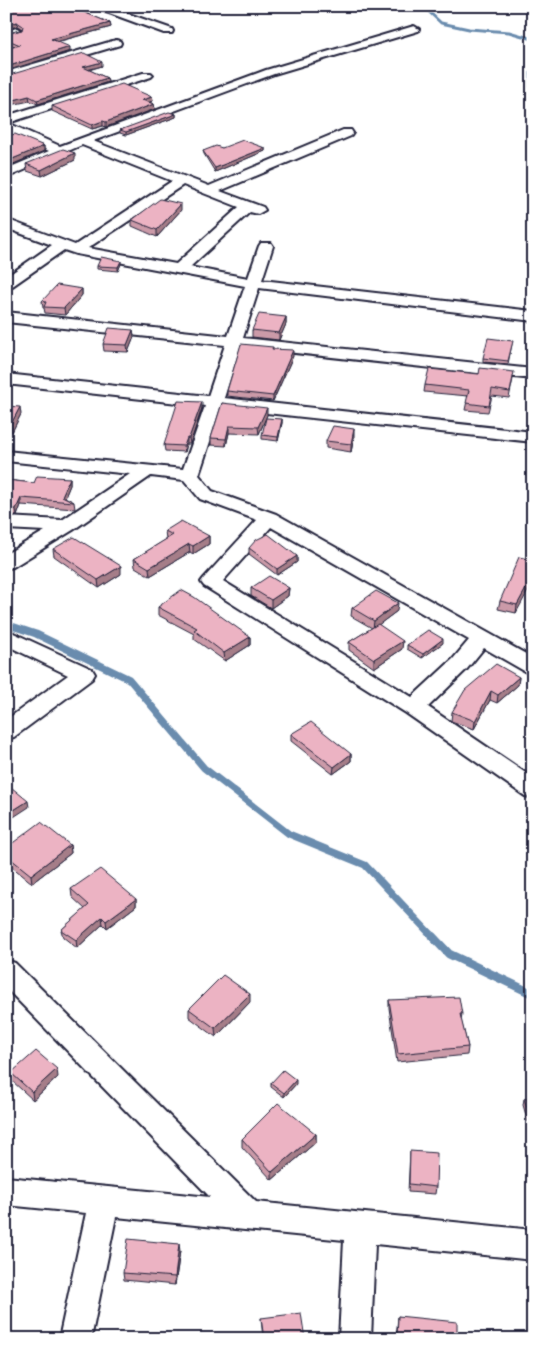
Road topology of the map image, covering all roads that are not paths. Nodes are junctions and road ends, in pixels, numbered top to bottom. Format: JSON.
{"nodes":[{"id":1,"x":95,"y":6,"type":"edge"},
{"id":2,"x":414,"y":29,"type":"dead end"},
{"id":3,"x":168,"y":31,"type":"dead end"},
{"id":4,"x":116,"y":43,"type":"dead end"},
{"id":5,"x":147,"y":75,"type":"dead end"},
{"id":6,"x":6,"y":76,"type":"edge"},
{"id":7,"x":6,"y":120,"type":"edge"},
{"id":8,"x":6,"y":126,"type":"edge"},
{"id":9,"x":347,"y":133,"type":"dead end"},
{"id":10,"x":82,"y":141,"type":"junction"},
{"id":11,"x":60,"y":151,"type":"junction"},
{"id":12,"x":6,"y":174,"type":"edge"},
{"id":13,"x":182,"y":180,"type":"junction"},
{"id":14,"x":208,"y":191,"type":"junction"},
{"id":15,"x":6,"y":223,"type":"edge"},
{"id":16,"x":266,"y":246,"type":"dead end"},
{"id":17,"x":70,"y":247,"type":"junction"},
{"id":18,"x":179,"y":269,"type":"junction"},
{"id":19,"x":6,"y":284,"type":"edge"},
{"id":20,"x":254,"y":284,"type":"junction"},
{"id":21,"x":6,"y":316,"type":"edge"},
{"id":22,"x":533,"y":316,"type":"edge"},
{"id":23,"x":234,"y":341,"type":"junction"},
{"id":24,"x":533,"y":374,"type":"edge"},
{"id":25,"x":6,"y":379,"type":"edge"},
{"id":26,"x":215,"y":402,"type":"junction"},
{"id":27,"x":533,"y":437,"type":"edge"},
{"id":28,"x":6,"y":456,"type":"edge"},
{"id":29,"x":147,"y":471,"type":"junction"},
{"id":30,"x":190,"y":475,"type":"junction"},
{"id":31,"x":269,"y":518,"type":"junction"},
{"id":32,"x":6,"y":523,"type":"edge"},
{"id":33,"x":66,"y":526,"type":"junction"},
{"id":34,"x":6,"y":563,"type":"edge"},
{"id":35,"x":7,"y":637,"type":"edge"},
{"id":36,"x":481,"y":638,"type":"junction"},
{"id":37,"x":533,"y":667,"type":"edge"},
{"id":38,"x":414,"y":708,"type":"junction"},
{"id":39,"x":6,"y":731,"type":"edge"},
{"id":40,"x":533,"y":790,"type":"edge"},
{"id":41,"x":6,"y":971,"type":"edge"},
{"id":42,"x":6,"y":1191,"type":"edge"},
{"id":43,"x":104,"y":1201,"type":"junction"},
{"id":44,"x":249,"y":1216,"type":"junction"},
{"id":45,"x":360,"y":1227,"type":"junction"},
{"id":46,"x":533,"y":1245,"type":"edge"},
{"id":47,"x":75,"y":1339,"type":"edge"},
{"id":48,"x":355,"y":1339,"type":"edge"}],
"edges":[{"from":1,"to":3,"type":"street"},
{"from":2,"to":10,"type":"street"},
{"from":4,"to":6,"type":"street"},
{"from":5,"to":7,"type":"street"},
{"from":8,"to":11,"type":"street"},
{"from":9,"to":14,"type":"street"},
{"from":10,"to":11,"type":"street"},
{"from":10,"to":13,"type":"street"},
{"from":11,"to":12,"type":"street"},
{"from":13,"to":14,"type":"street"},
{"from":13,"to":17,"type":"street"},
{"from":14,"to":18,"type":"street"},
{"from":15,"to":17,"type":"street"},
{"from":16,"to":20,"type":"street"},
{"from":17,"to":18,"type":"street"},
{"from":17,"to":19,"type":"street"},
{"from":18,"to":20,"type":"street"},
{"from":20,"to":22,"type":"street"},
{"from":20,"to":23,"type":"street"},
{"from":21,"to":23,"type":"street"},
{"from":23,"to":24,"type":"street"},
{"from":23,"to":26,"type":"street"},
{"from":25,"to":26,"type":"street"},
{"from":26,"to":27,"type":"street"},
{"from":26,"to":30,"type":"street"},
{"from":28,"to":29,"type":"street"},
{"from":29,"to":30,"type":"street"},
{"from":29,"to":33,"type":"street"},
{"from":30,"to":31,"type":"street"},
{"from":31,"to":36,"type":"street"},
{"from":31,"to":38,"type":"street"},
{"from":32,"to":33,"type":"street"},
{"from":33,"to":34,"type":"street"},
{"from":35,"to":39,"type":"street"},
{"from":36,"to":37,"type":"street"},
{"from":36,"to":38,"type":"street"},
{"from":38,"to":40,"type":"street"},
{"from":41,"to":44,"type":"street"},
{"from":42,"to":43,"type":"street"},
{"from":43,"to":44,"type":"street"},
{"from":43,"to":47,"type":"street"},
{"from":44,"to":45,"type":"street"},
{"from":45,"to":46,"type":"street"},
{"from":45,"to":48,"type":"street"}]}
